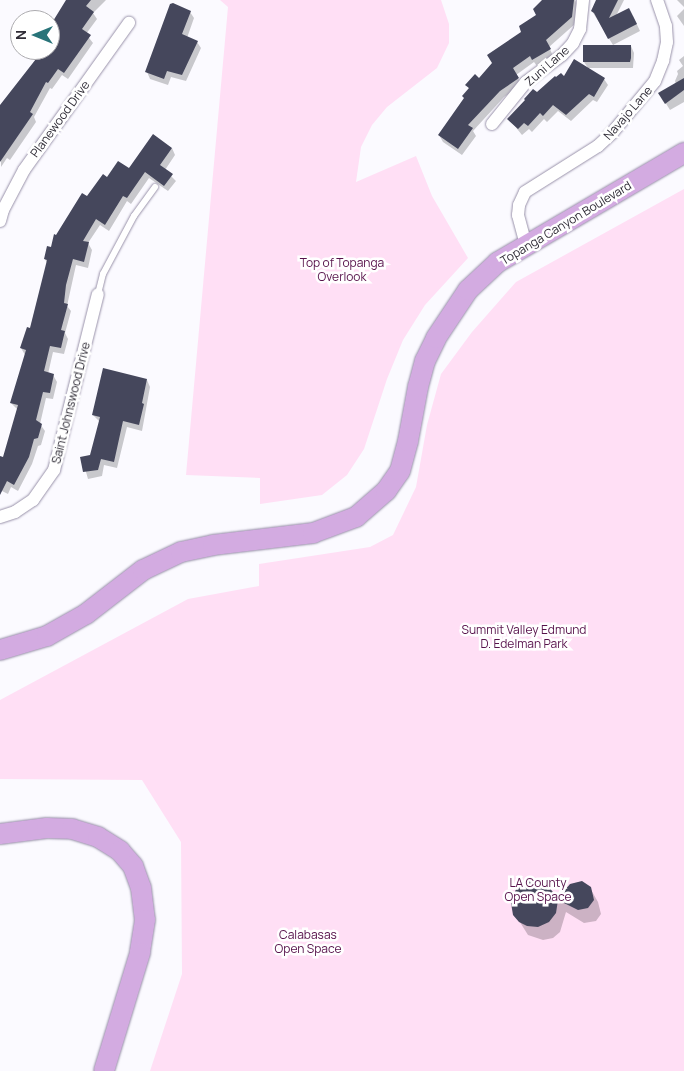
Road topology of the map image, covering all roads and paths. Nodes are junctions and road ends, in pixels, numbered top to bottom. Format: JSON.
{"nodes":[{"id":1,"x":583,"y":0,"type":"edge"},
{"id":2,"x":657,"y":0,"type":"edge"},
{"id":3,"x":129,"y":23,"type":"dead end"},
{"id":4,"x":492,"y":124,"type":"dead end"},
{"id":5,"x":684,"y":153,"type":"edge"},
{"id":6,"x":155,"y":187,"type":"dead end"},
{"id":7,"x":0,"y":221,"type":"edge"},
{"id":8,"x":526,"y":245,"type":"junction"},
{"id":9,"x":98,"y":294,"type":"joint"},
{"id":10,"x":0,"y":517,"type":"edge"},
{"id":11,"x":0,"y":650,"type":"edge"},
{"id":12,"x":0,"y":834,"type":"edge"},
{"id":13,"x":104,"y":1071,"type":"edge"}],
"edges":[{"from":1,"to":4,"type":"street","name":"Zuni Lane"},
{"from":2,"to":8,"type":"street","name":"Navajo Lane"},
{"from":3,"to":7,"type":"street","name":"Planewood Drive"},
{"from":5,"to":8,"type":"main road","name":"Topanga Canyon Boulevard"},
{"from":6,"to":9,"type":"lane"},
{"from":8,"to":11,"type":"main road","name":"Topanga Canyon Boulevard"},
{"from":9,"to":10,"type":"street","name":"Saint Johnswood Drive"},
{"from":12,"to":13,"type":"main road"}]}
